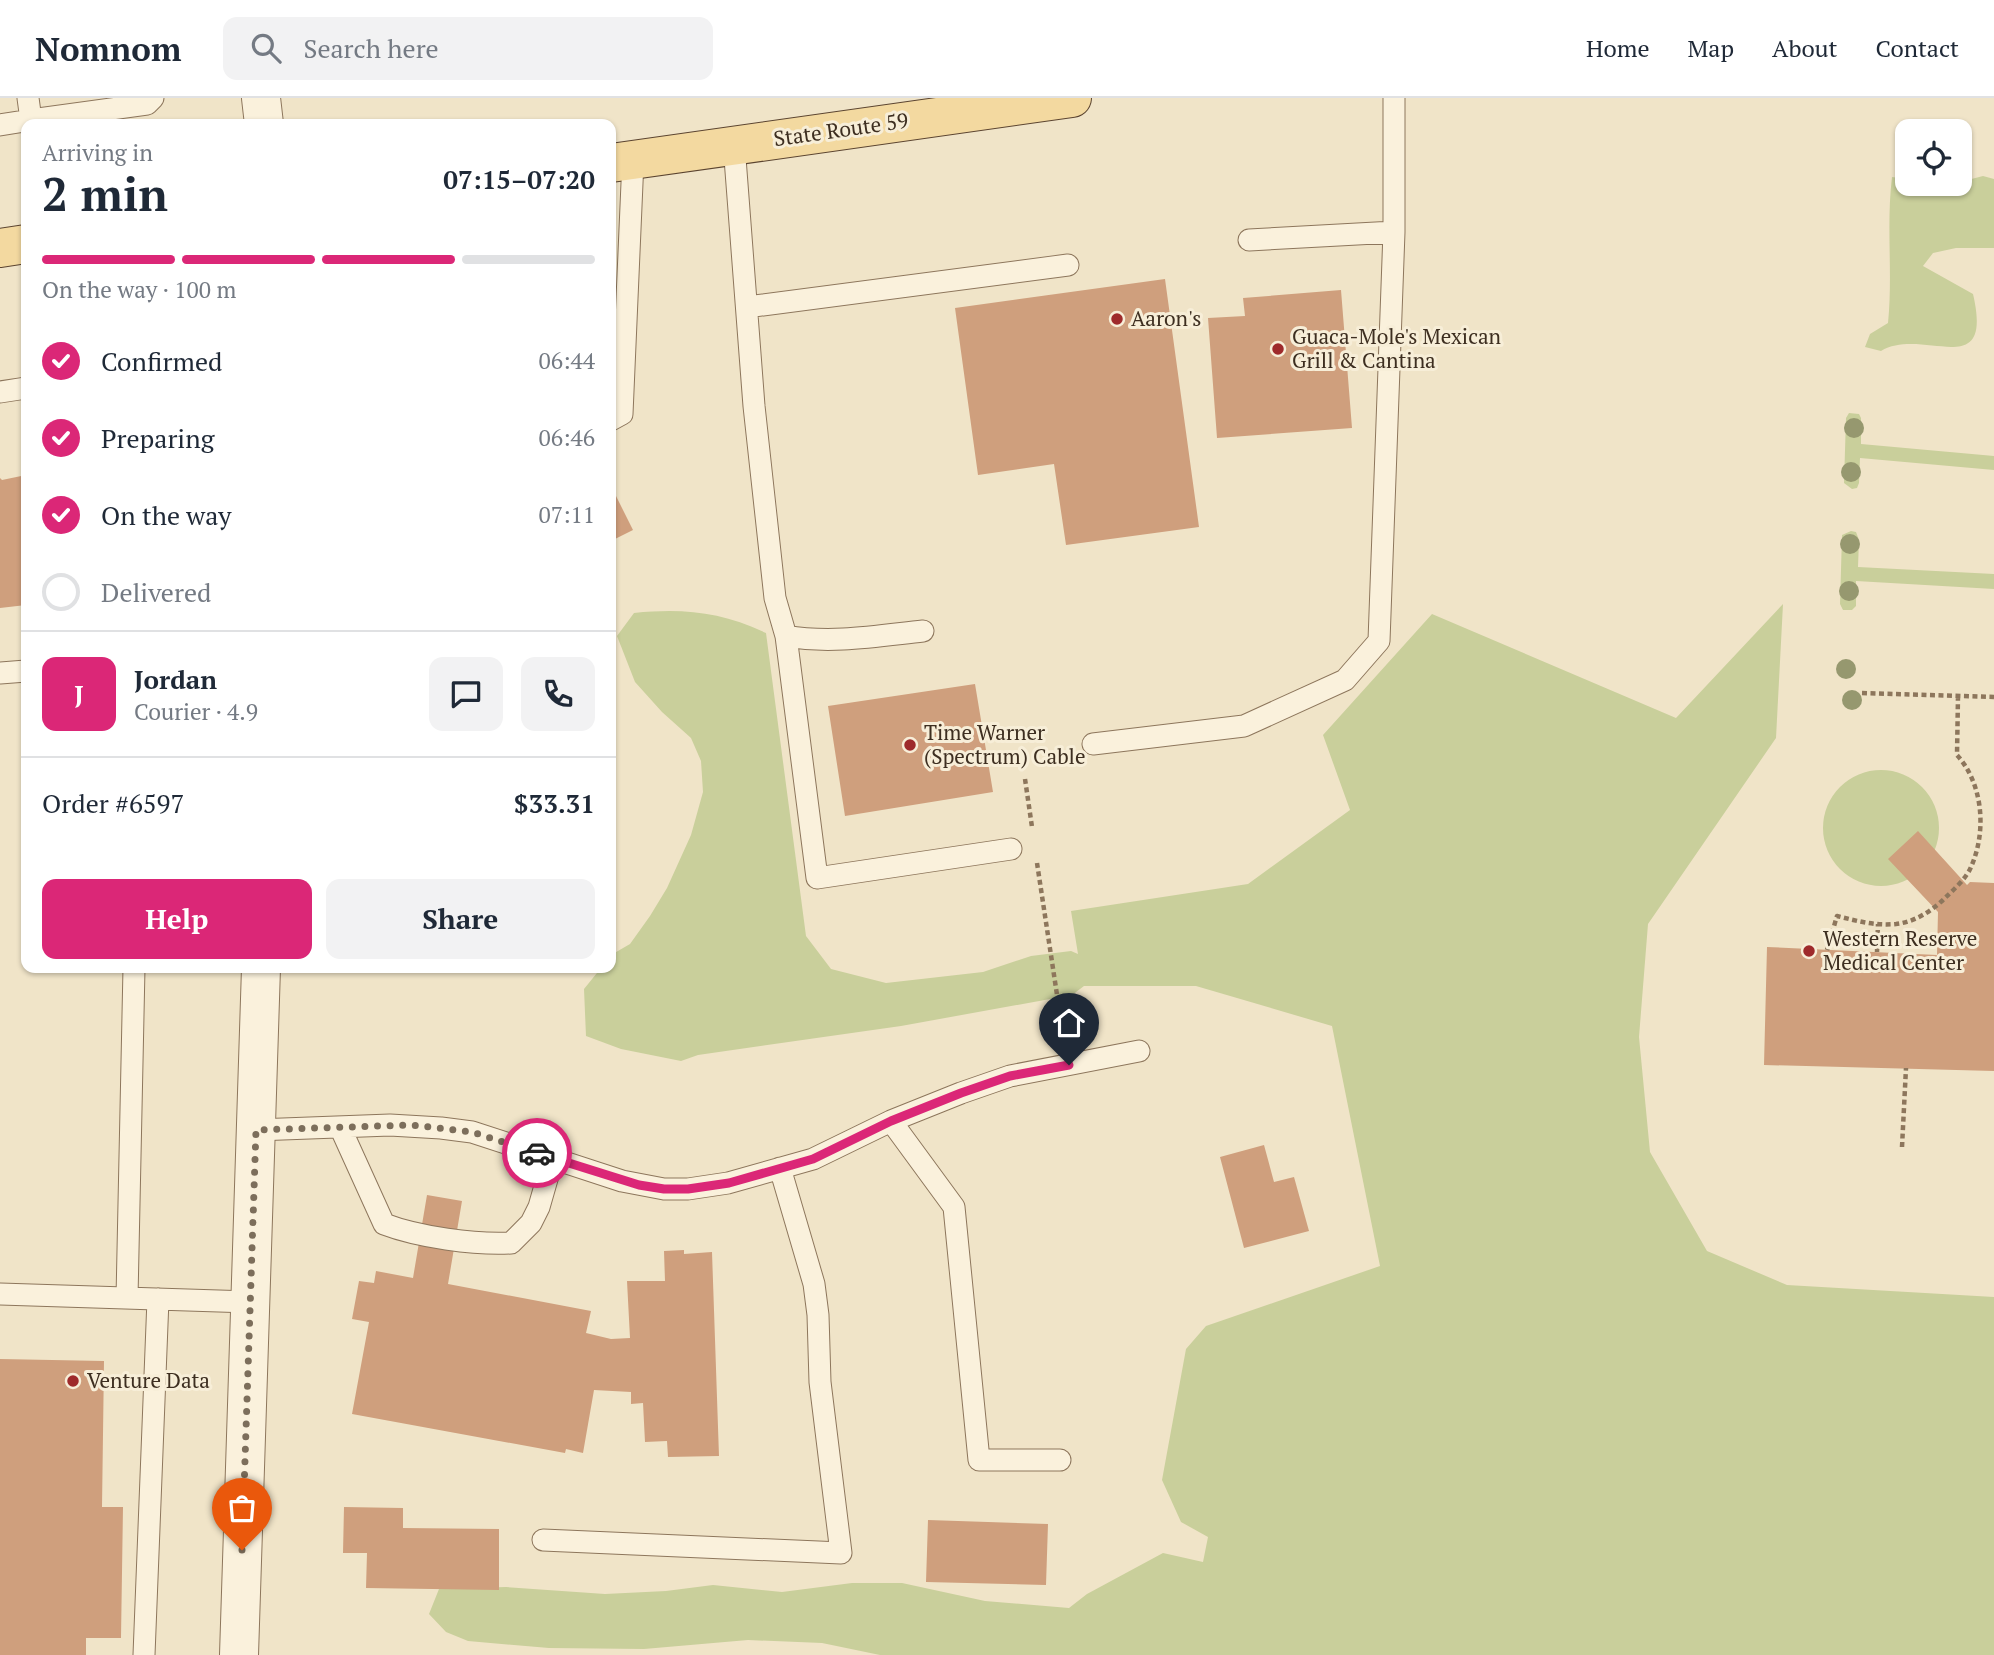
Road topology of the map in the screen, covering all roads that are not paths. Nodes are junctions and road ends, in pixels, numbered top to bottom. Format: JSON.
{"nodes":[{"id":1,"x":28,"y":98,"type":"edge"},
{"id":2,"x":153,"y":98,"type":"edge"},
{"id":3,"x":261,"y":98,"type":"edge"},
{"id":4,"x":1072,"y":98,"type":"edge"},
{"id":5,"x":1394,"y":98,"type":"edge"},
{"id":6,"x":31,"y":119,"type":"edge"},
{"id":7,"x":38,"y":119,"type":"edge"},
{"id":8,"x":263,"y":119,"type":"edge"},
{"id":9,"x":21,"y":122,"type":"edge"},
{"id":10,"x":0,"y":125,"type":"edge"},
{"id":11,"x":734,"y":145,"type":"junction"},
{"id":12,"x":622,"y":161,"type":"edge"},
{"id":13,"x":1394,"y":232,"type":"junction"},
{"id":14,"x":1249,"y":240,"type":"dead end"},
{"id":15,"x":21,"y":245,"type":"edge"},
{"id":16,"x":0,"y":248,"type":"edge"},
{"id":17,"x":1068,"y":265,"type":"dead end"},
{"id":18,"x":619,"y":302,"type":"edge"},
{"id":19,"x":747,"y":307,"type":"junction"},
{"id":20,"x":21,"y":389,"type":"edge"},
{"id":21,"x":0,"y":392,"type":"edge"},
{"id":22,"x":616,"y":417,"type":"edge"},
{"id":23,"x":923,"y":631,"type":"dead end"},
{"id":24,"x":786,"y":636,"type":"junction"},
{"id":25,"x":21,"y":671,"type":"edge"},
{"id":26,"x":0,"y":673,"type":"edge"},
{"id":27,"x":1093,"y":744,"type":"dead end"},
{"id":28,"x":1011,"y":849,"type":"dead end"},
{"id":29,"x":134,"y":973,"type":"edge"},
{"id":30,"x":261,"y":973,"type":"edge"},
{"id":31,"x":1139,"y":1051,"type":"dead end"},
{"id":32,"x":891,"y":1121,"type":"junction"},
{"id":33,"x":340,"y":1127,"type":"junction"},
{"id":34,"x":256,"y":1130,"type":"junction"},
{"id":35,"x":553,"y":1158,"type":"junction"},
{"id":36,"x":780,"y":1168,"type":"junction"},
{"id":37,"x":0,"y":1294,"type":"edge"},
{"id":38,"x":127,"y":1298,"type":"junction"},
{"id":39,"x":158,"y":1299,"type":"junction"},
{"id":40,"x":250,"y":1302,"type":"junction"},
{"id":41,"x":1060,"y":1460,"type":"dead end"},
{"id":42,"x":543,"y":1541,"type":"dead end"},
{"id":43,"x":144,"y":1655,"type":"edge"},
{"id":44,"x":239,"y":1655,"type":"edge"}],
"edges":[{"from":1,"to":6,"type":"lane"},
{"from":2,"to":7,"type":"lane"},
{"from":3,"to":8,"type":"street"},
{"from":4,"to":11,"type":"main road","name":"State Route 59"},
{"from":5,"to":13,"type":"lane"},
{"from":9,"to":10,"type":"lane"},
{"from":11,"to":12,"type":"main road","name":"State Route 59"},
{"from":11,"to":19,"type":"lane"},
{"from":12,"to":18,"type":"lane"},
{"from":13,"to":14,"type":"lane"},
{"from":13,"to":27,"type":"lane"},
{"from":15,"to":16,"type":"main road"},
{"from":17,"to":19,"type":"lane"},
{"from":18,"to":22,"type":"lane"},
{"from":19,"to":24,"type":"lane"},
{"from":20,"to":21,"type":"lane"},
{"from":23,"to":24,"type":"lane"},
{"from":24,"to":28,"type":"lane"},
{"from":25,"to":26,"type":"lane"},
{"from":29,"to":38,"type":"lane"},
{"from":30,"to":34,"type":"street"},
{"from":31,"to":32,"type":"lane"},
{"from":32,"to":36,"type":"lane"},
{"from":32,"to":41,"type":"lane"},
{"from":33,"to":34,"type":"lane"},
{"from":33,"to":35,"type":"lane"},
{"from":33,"to":35,"type":"lane"},
{"from":34,"to":40,"type":"street"},
{"from":35,"to":36,"type":"lane"},
{"from":36,"to":42,"type":"lane"},
{"from":37,"to":38,"type":"lane"},
{"from":38,"to":39,"type":"lane"},
{"from":39,"to":40,"type":"lane"},
{"from":39,"to":43,"type":"lane"},
{"from":40,"to":44,"type":"street"}]}
